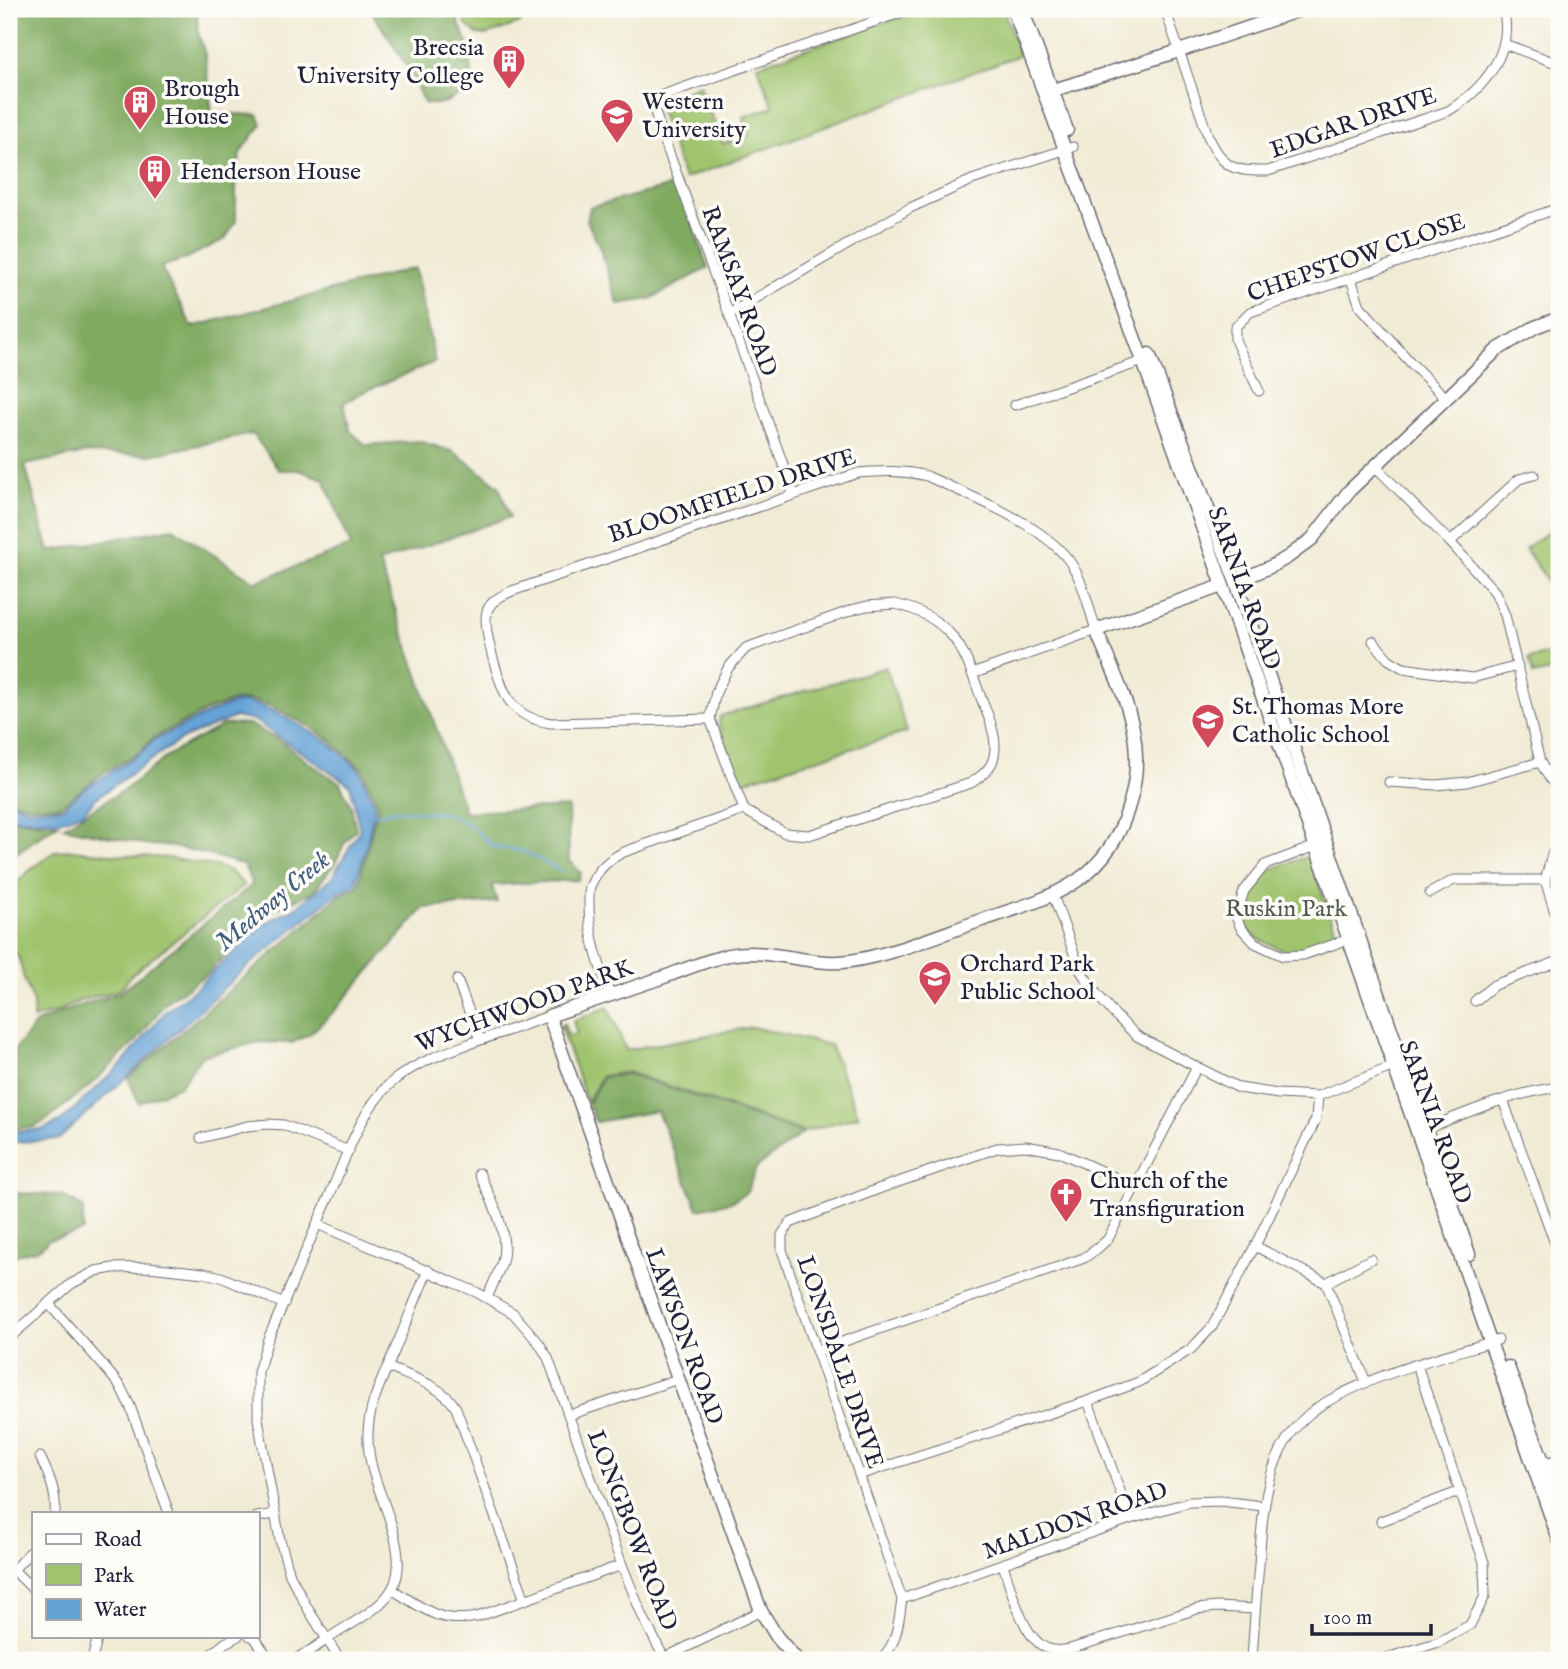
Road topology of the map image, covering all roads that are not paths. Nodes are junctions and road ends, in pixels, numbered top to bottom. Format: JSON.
{"nodes":[{"id":1,"x":911,"y":9,"type":"edge"},
{"id":2,"x":1013,"y":9,"type":"edge"},
{"id":3,"x":1022,"y":9,"type":"edge"},
{"id":4,"x":1165,"y":9,"type":"edge"},
{"id":5,"x":1304,"y":9,"type":"edge"},
{"id":6,"x":1503,"y":9,"type":"edge"},
{"id":7,"x":1504,"y":44,"type":"junction"},
{"id":8,"x":1179,"y":51,"type":"junction"},
{"id":9,"x":1559,"y":64,"type":"edge"},
{"id":10,"x":1048,"y":92,"type":"junction"},
{"id":11,"x":1069,"y":149,"type":"junction"},
{"id":12,"x":1559,"y":208,"type":"edge"},
{"id":13,"x":1351,"y":279,"type":"junction"},
{"id":14,"x":729,"y":314,"type":"junction"},
{"id":15,"x":1559,"y":318,"type":"edge"},
{"id":16,"x":1147,"y":360,"type":"junction"},
{"id":17,"x":1259,"y":391,"type":"dead end"},
{"id":18,"x":1446,"y":398,"type":"junction"},
{"id":19,"x":1015,"y":405,"type":"dead end"},
{"id":20,"x":1375,"y":466,"type":"junction"},
{"id":21,"x":1534,"y":475,"type":"dead end"},
{"id":22,"x":794,"y":495,"type":"junction"},
{"id":23,"x":1450,"y":542,"type":"junction"},
{"id":24,"x":1236,"y":582,"type":"junction"},
{"id":25,"x":1222,"y":586,"type":"junction"},
{"id":26,"x":1097,"y":630,"type":"junction"},
{"id":27,"x":1373,"y":641,"type":"dead end"},
{"id":28,"x":1518,"y":666,"type":"junction"},
{"id":29,"x":972,"y":674,"type":"junction"},
{"id":30,"x":710,"y":719,"type":"junction"},
{"id":31,"x":1540,"y":762,"type":"junction"},
{"id":32,"x":1390,"y":782,"type":"dead end"},
{"id":33,"x":1559,"y":788,"type":"edge"},
{"id":34,"x":744,"y":810,"type":"junction"},
{"id":35,"x":1559,"y":839,"type":"edge"},
{"id":36,"x":1320,"y":844,"type":"junction"},
{"id":37,"x":1545,"y":880,"type":"junction"},
{"id":38,"x":1430,"y":893,"type":"dead end"},
{"id":39,"x":1053,"y":895,"type":"junction"},
{"id":40,"x":1559,"y":926,"type":"edge"},
{"id":41,"x":1354,"y":937,"type":"junction"},
{"id":42,"x":1559,"y":961,"type":"edge"},
{"id":43,"x":457,"y":980,"type":"dead end"},
{"id":44,"x":610,"y":995,"type":"junction"},
{"id":45,"x":1475,"y":1001,"type":"dead end"},
{"id":46,"x":549,"y":1016,"type":"junction"},
{"id":47,"x":481,"y":1040,"type":"junction"},
{"id":48,"x":1394,"y":1066,"type":"junction"},
{"id":49,"x":1196,"y":1067,"type":"junction"},
{"id":50,"x":1559,"y":1087,"type":"edge"},
{"id":51,"x":1318,"y":1096,"type":"junction"},
{"id":52,"x":1503,"y":1100,"type":"junction"},
{"id":53,"x":1422,"y":1131,"type":"junction"},
{"id":54,"x":201,"y":1138,"type":"dead end"},
{"id":55,"x":349,"y":1151,"type":"junction"},
{"id":56,"x":478,"y":1172,"type":"dead end"},
{"id":57,"x":1134,"y":1185,"type":"junction"},
{"id":58,"x":317,"y":1224,"type":"junction"},
{"id":59,"x":1255,"y":1246,"type":"junction"},
{"id":60,"x":1559,"y":1254,"type":"edge"},
{"id":61,"x":1371,"y":1259,"type":"dead end"},
{"id":62,"x":428,"y":1270,"type":"junction"},
{"id":63,"x":1326,"y":1283,"type":"junction"},
{"id":64,"x":487,"y":1298,"type":"junction"},
{"id":65,"x":48,"y":1303,"type":"junction"},
{"id":66,"x":284,"y":1304,"type":"junction"},
{"id":67,"x":9,"y":1338,"type":"edge"},
{"id":68,"x":1495,"y":1341,"type":"junction"},
{"id":69,"x":816,"y":1351,"type":"junction"},
{"id":70,"x":1417,"y":1366,"type":"junction"},
{"id":71,"x":388,"y":1367,"type":"junction"},
{"id":72,"x":678,"y":1379,"type":"junction"},
{"id":73,"x":1366,"y":1382,"type":"junction"},
{"id":74,"x":1088,"y":1401,"type":"junction"},
{"id":75,"x":569,"y":1415,"type":"junction"},
{"id":76,"x":40,"y":1457,"type":"dead end"},
{"id":77,"x":1559,"y":1461,"type":"edge"},
{"id":78,"x":1545,"y":1465,"type":"junction"},
{"id":79,"x":859,"y":1475,"type":"junction"},
{"id":80,"x":1461,"y":1491,"type":"junction"},
{"id":81,"x":1559,"y":1504,"type":"edge"},
{"id":82,"x":1263,"y":1506,"type":"junction"},
{"id":83,"x":55,"y":1512,"type":"edge"},
{"id":84,"x":169,"y":1512,"type":"edge"},
{"id":85,"x":275,"y":1514,"type":"junction"},
{"id":86,"x":259,"y":1517,"type":"edge"},
{"id":87,"x":1130,"y":1519,"type":"junction"},
{"id":88,"x":1381,"y":1521,"type":"dead end"},
{"id":89,"x":1559,"y":1539,"type":"edge"},
{"id":90,"x":32,"y":1550,"type":"edge"},
{"id":91,"x":622,"y":1565,"type":"junction"},
{"id":92,"x":1003,"y":1565,"type":"junction"},
{"id":93,"x":11,"y":1568,"type":"edge"},
{"id":94,"x":32,"y":1588,"type":"edge"},
{"id":95,"x":393,"y":1590,"type":"junction"},
{"id":96,"x":525,"y":1600,"type":"junction"},
{"id":97,"x":902,"y":1600,"type":"junction"},
{"id":98,"x":1255,"y":1609,"type":"junction"},
{"id":99,"x":761,"y":1611,"type":"junction"},
{"id":100,"x":98,"y":1638,"type":"edge"},
{"id":101,"x":234,"y":1638,"type":"edge"},
{"id":102,"x":255,"y":1638,"type":"edge"},
{"id":103,"x":327,"y":1640,"type":"junction"},
{"id":104,"x":662,"y":1659,"type":"edge"},
{"id":105,"x":92,"y":1660,"type":"edge"},
{"id":106,"x":204,"y":1660,"type":"edge"},
{"id":107,"x":270,"y":1660,"type":"edge"},
{"id":108,"x":293,"y":1660,"type":"edge"},
{"id":109,"x":340,"y":1660,"type":"edge"},
{"id":110,"x":797,"y":1660,"type":"edge"},
{"id":111,"x":881,"y":1660,"type":"edge"},
{"id":112,"x":1252,"y":1660,"type":"edge"},
{"id":113,"x":1380,"y":1660,"type":"edge"}],
"edges":[{"from":1,"to":14,"type":"street","name":"RAMSAY ROAD"},
{"from":2,"to":10,"type":"main road","name":"SARNIA ROAD"},
{"from":3,"to":10,"type":"main road","name":"SARNIA ROAD"},
{"from":4,"to":8,"type":"street"},
{"from":5,"to":8,"type":"main road"},
{"from":6,"to":7,"type":"street","name":"EDGAR DRIVE"},
{"from":7,"to":8,"type":"street","name":"EDGAR DRIVE"},
{"from":7,"to":9,"type":"street"},
{"from":8,"to":10,"type":"main road"},
{"from":10,"to":11,"type":"main road","name":"SARNIA ROAD"},
{"from":11,"to":14,"type":"street"},
{"from":11,"to":16,"type":"main road","name":"SARNIA ROAD"},
{"from":12,"to":13,"type":"street","name":"CHEPSTOW CLOSE"},
{"from":13,"to":17,"type":"street","name":"CHEPSTOW CLOSE"},
{"from":13,"to":18,"type":"street"},
{"from":14,"to":22,"type":"street","name":"RAMSAY ROAD"},
{"from":15,"to":18,"type":"main road"},
{"from":16,"to":19,"type":"street"},
{"from":16,"to":24,"type":"main road","name":"SARNIA ROAD"},
{"from":16,"to":25,"type":"main road","name":"SARNIA ROAD"},
{"from":18,"to":20,"type":"main road"},
{"from":20,"to":23,"type":"street"},
{"from":20,"to":24,"type":"main road"},
{"from":21,"to":23,"type":"street"},
{"from":22,"to":26,"type":"street","name":"BLOOMFIELD DRIVE"},
{"from":22,"to":30,"type":"street","name":"BLOOMFIELD DRIVE"},
{"from":23,"to":28,"type":"street"},
{"from":24,"to":25,"type":"street"},
{"from":24,"to":36,"type":"main road","name":"SARNIA ROAD"},
{"from":25,"to":26,"type":"main road"},
{"from":25,"to":36,"type":"main road","name":"SARNIA ROAD"},
{"from":26,"to":29,"type":"street"},
{"from":26,"to":39,"type":"main road","name":"BLOOMFIELD DRIVE"},
{"from":27,"to":28,"type":"street"},
{"from":28,"to":31,"type":"street"},
{"from":29,"to":30,"type":"street"},
{"from":29,"to":34,"type":"street"},
{"from":30,"to":34,"type":"street"},
{"from":31,"to":32,"type":"street"},
{"from":31,"to":33,"type":"street"},
{"from":34,"to":44,"type":"street"},
{"from":35,"to":37,"type":"street"},
{"from":36,"to":41,"type":"main road","name":"SARNIA ROAD"},
{"from":36,"to":41,"type":"street"},
{"from":37,"to":38,"type":"street"},
{"from":37,"to":40,"type":"street"},
{"from":39,"to":44,"type":"main road","name":"WYCHWOOD PARK"},
{"from":39,"to":49,"type":"street"},
{"from":41,"to":48,"type":"main road","name":"SARNIA ROAD"},
{"from":41,"to":53,"type":"main road","name":"SARNIA ROAD"},
{"from":42,"to":45,"type":"street"},
{"from":43,"to":47,"type":"street"},
{"from":44,"to":46,"type":"main road","name":"WYCHWOOD PARK"},
{"from":46,"to":47,"type":"street","name":"WYCHWOOD PARK"},
{"from":46,"to":72,"type":"main road","name":"LAWSON ROAD"},
{"from":47,"to":55,"type":"street","name":"WYCHWOOD PARK"},
{"from":48,"to":51,"type":"street"},
{"from":48,"to":53,"type":"main road","name":"SARNIA ROAD"},
{"from":49,"to":51,"type":"street"},
{"from":49,"to":57,"type":"street"},
{"from":50,"to":52,"type":"street"},
{"from":51,"to":59,"type":"street"},
{"from":52,"to":53,"type":"street"},
{"from":52,"to":60,"type":"street"},
{"from":53,"to":68,"type":"main road","name":"SARNIA ROAD"},
{"from":54,"to":55,"type":"street"},
{"from":55,"to":58,"type":"street","name":"WYCHWOOD PARK"},
{"from":56,"to":64,"type":"street"},
{"from":57,"to":69,"type":"street"},
{"from":57,"to":69,"type":"street","name":"LONSDALE DRIVE"},
{"from":58,"to":62,"type":"street","name":"LONGBOW ROAD"},
{"from":58,"to":66,"type":"street","name":"WYCHWOOD PARK"},
{"from":59,"to":63,"type":"street"},
{"from":59,"to":74,"type":"street"},
{"from":61,"to":63,"type":"street"},
{"from":62,"to":64,"type":"street","name":"LONGBOW ROAD"},
{"from":62,"to":71,"type":"street"},
{"from":63,"to":73,"type":"street"},
{"from":64,"to":75,"type":"street","name":"LONGBOW ROAD"},
{"from":65,"to":66,"type":"street"},
{"from":65,"to":67,"type":"street"},
{"from":65,"to":84,"type":"street"},
{"from":66,"to":85,"type":"street","name":"WYCHWOOD PARK"},
{"from":68,"to":70,"type":"street"},
{"from":68,"to":78,"type":"main road","name":"SARNIA ROAD"},
{"from":68,"to":89,"type":"main road","name":"SARNIA ROAD"},
{"from":69,"to":79,"type":"street","name":"LONSDALE DRIVE"},
{"from":70,"to":73,"type":"street"},
{"from":70,"to":80,"type":"street"},
{"from":71,"to":95,"type":"street"},
{"from":71,"to":96,"type":"street"},
{"from":72,"to":75,"type":"street","name":"LONGBOW ROAD"},
{"from":72,"to":99,"type":"main road","name":"LAWSON ROAD"},
{"from":73,"to":82,"type":"street"},
{"from":74,"to":79,"type":"street"},
{"from":74,"to":87,"type":"street"},
{"from":75,"to":91,"type":"street","name":"LONGBOW ROAD"},
{"from":76,"to":83,"type":"street"},
{"from":77,"to":78,"type":"main road"},
{"from":78,"to":81,"type":"main road","name":"SARNIA ROAD"},
{"from":79,"to":97,"type":"street","name":"LONSDALE DRIVE"},
{"from":80,"to":88,"type":"street"},
{"from":80,"to":113,"type":"street"},
{"from":82,"to":87,"type":"street","name":"MALDON ROAD"},
{"from":82,"to":98,"type":"street"},
{"from":85,"to":86,"type":"street"},
{"from":85,"to":103,"type":"street","name":"WYCHWOOD PARK"},
{"from":87,"to":92,"type":"street","name":"MALDON ROAD"},
{"from":90,"to":93,"type":"street"},
{"from":91,"to":96,"type":"street"},
{"from":91,"to":104,"type":"street","name":"LONGBOW ROAD"},
{"from":92,"to":97,"type":"street","name":"MALDON ROAD"},
{"from":92,"to":98,"type":"street"},
{"from":93,"to":94,"type":"street"},
{"from":95,"to":96,"type":"street"},
{"from":95,"to":103,"type":"street"},
{"from":97,"to":111,"type":"street","name":"LONSDALE DRIVE"},
{"from":98,"to":112,"type":"street"},
{"from":99,"to":104,"type":"street"},
{"from":99,"to":110,"type":"main road","name":"LAWSON ROAD"},
{"from":100,"to":105,"type":"street"},
{"from":101,"to":106,"type":"street"},
{"from":102,"to":107,"type":"street"},
{"from":103,"to":108,"type":"street"},
{"from":103,"to":109,"type":"street","name":"WYCHWOOD PARK"}]}
